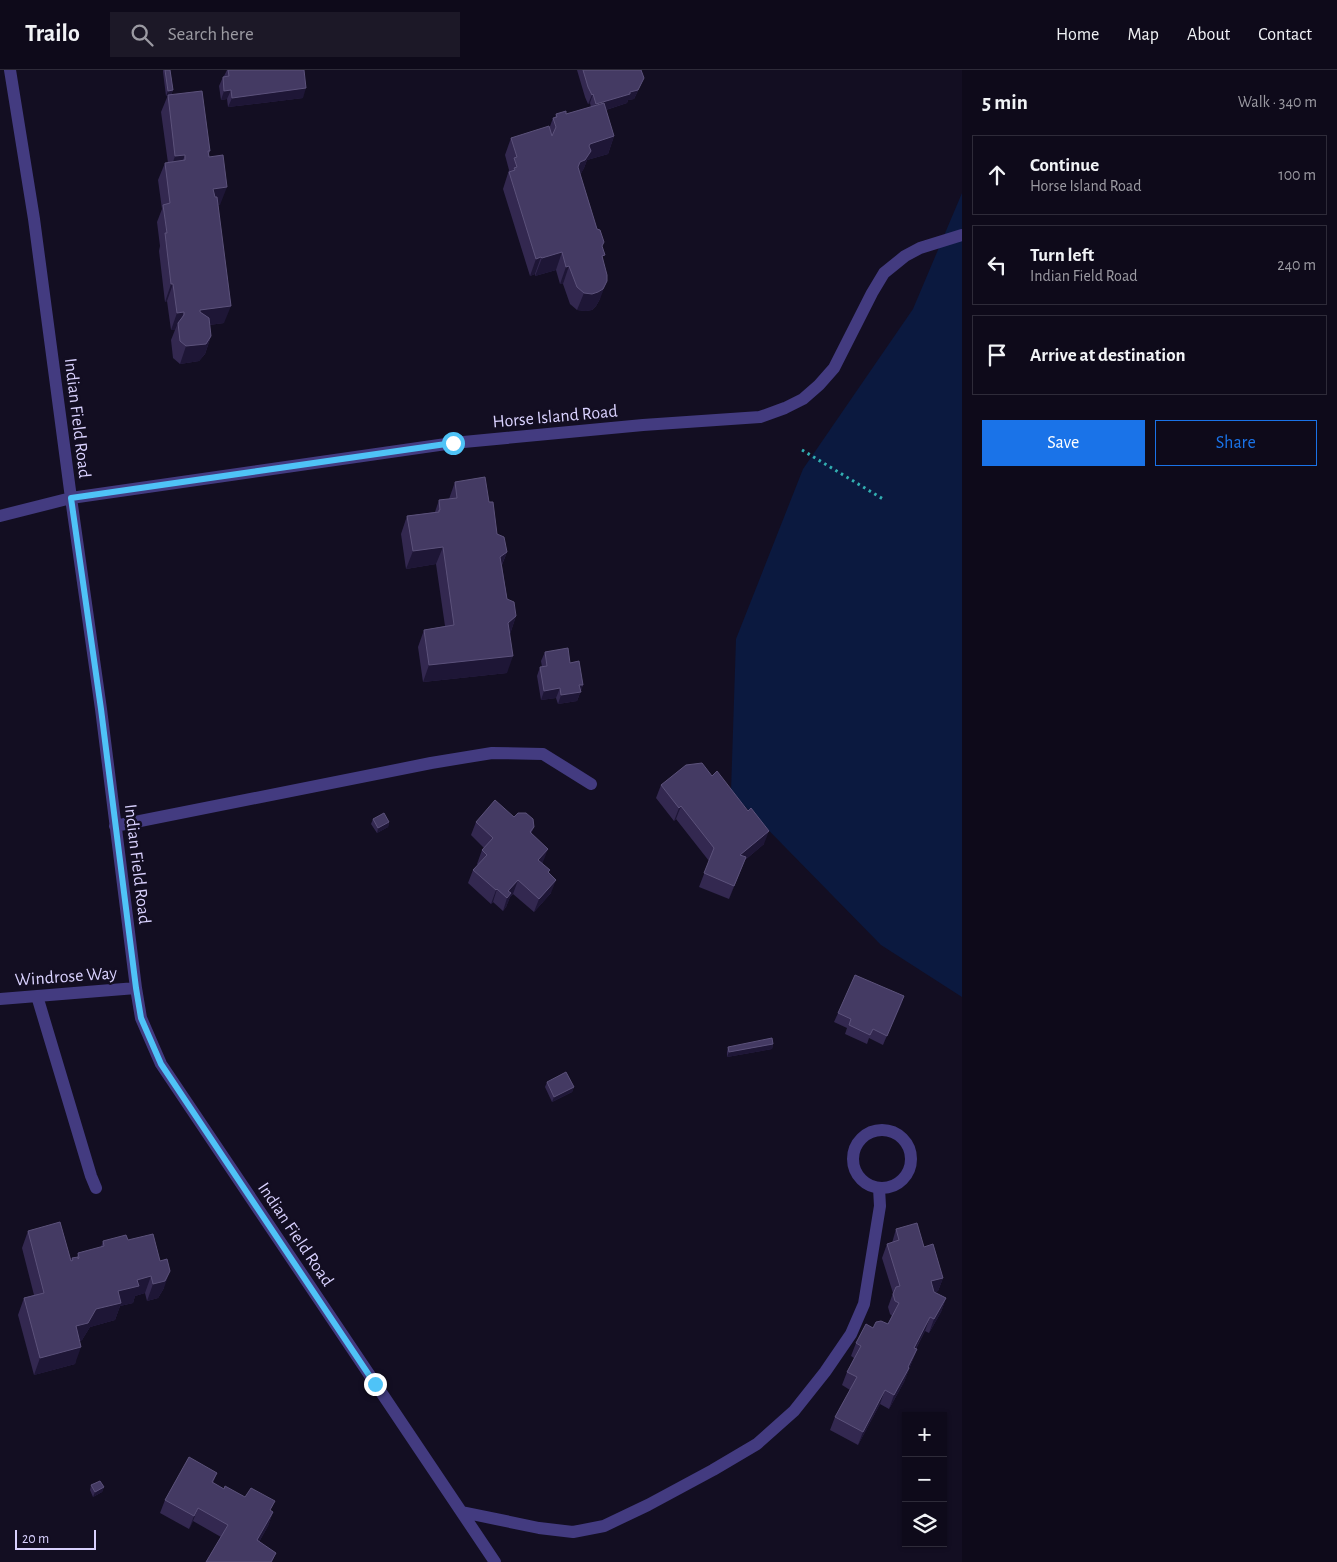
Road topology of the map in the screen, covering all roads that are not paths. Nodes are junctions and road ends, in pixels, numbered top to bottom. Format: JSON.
{"nodes":[{"id":1,"x":10,"y":70,"type":"edge"},
{"id":2,"x":962,"y":235,"type":"edge"},
{"id":3,"x":71,"y":498,"type":"junction"},
{"id":4,"x":0,"y":516,"type":"edge"},
{"id":5,"x":591,"y":784,"type":"dead end"},
{"id":6,"x":116,"y":826,"type":"junction"},
{"id":7,"x":136,"y":988,"type":"junction"},
{"id":8,"x":37,"y":996,"type":"junction"},
{"id":9,"x":0,"y":999,"type":"edge"},
{"id":10,"x":96,"y":1188,"type":"dead end"},
{"id":11,"x":879,"y":1188,"type":"junction"},
{"id":12,"x":462,"y":1512,"type":"junction"},
{"id":13,"x":495,"y":1562,"type":"edge"}],
"edges":[{"from":1,"to":3,"type":"street","name":"Indian Field Road"},
{"from":2,"to":3,"type":"street","name":"Horse Island Road"},
{"from":3,"to":4,"type":"street","name":"Horse Island Road"},
{"from":3,"to":6,"type":"street","name":"Indian Field Road"},
{"from":5,"to":6,"type":"street"},
{"from":6,"to":7,"type":"street","name":"Indian Field Road"},
{"from":7,"to":8,"type":"street","name":"Windrose Way"},
{"from":7,"to":12,"type":"street","name":"Indian Field Road"},
{"from":8,"to":9,"type":"street","name":"Windrose Way"},
{"from":8,"to":10,"type":"street"},
{"from":11,"to":11,"type":"street"},
{"from":11,"to":12,"type":"street"},
{"from":12,"to":13,"type":"street","name":"Indian Field Road"}]}
